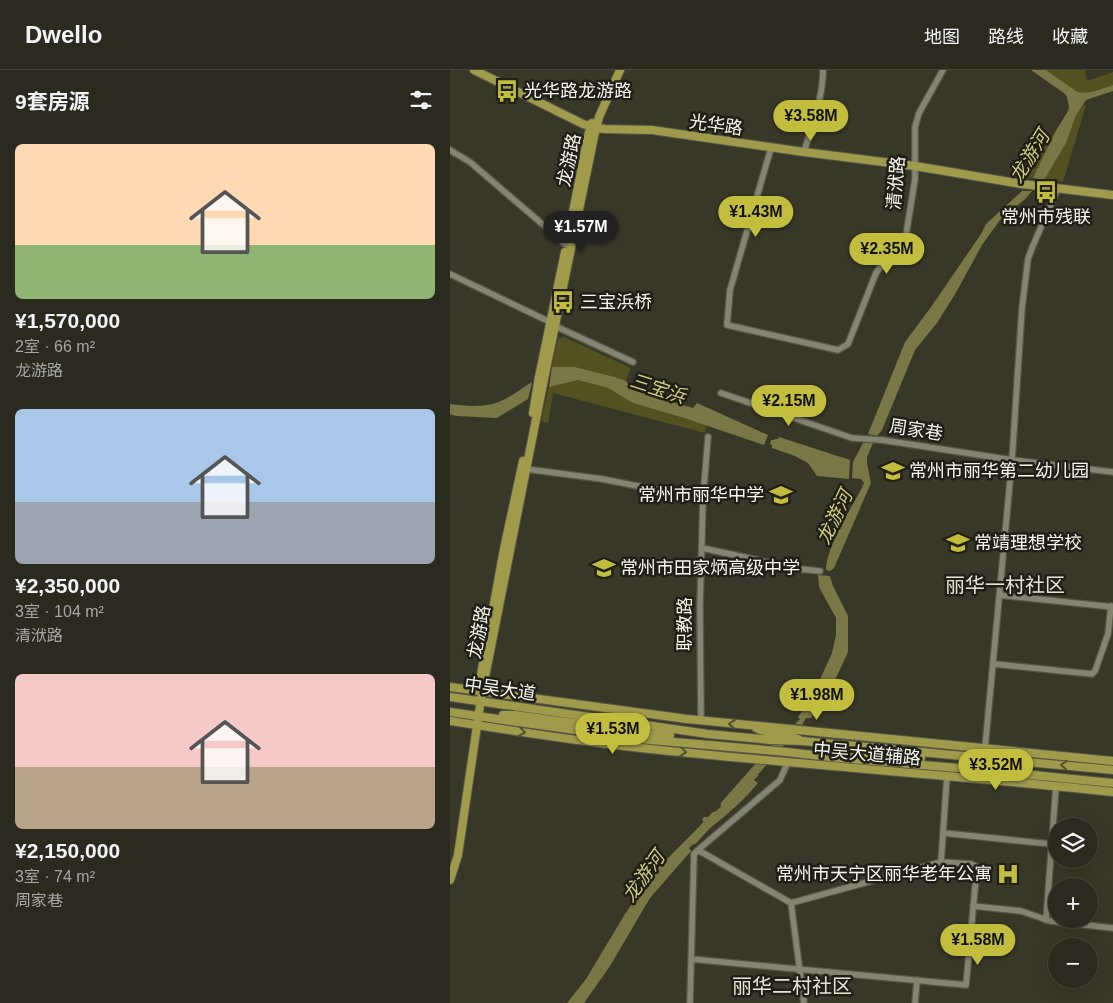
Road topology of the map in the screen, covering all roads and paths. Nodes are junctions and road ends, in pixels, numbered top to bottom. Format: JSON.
{"nodes":[{"id":1,"x":474,"y":70,"type":"edge"},
{"id":2,"x":616,"y":70,"type":"edge"},
{"id":3,"x":620,"y":70,"type":"edge"},
{"id":4,"x":823,"y":70,"type":"edge"},
{"id":5,"x":943,"y":70,"type":"edge"},
{"id":6,"x":593,"y":127,"type":"junction"},
{"id":7,"x":771,"y":148,"type":"junction"},
{"id":8,"x":450,"y":150,"type":"edge"},
{"id":9,"x":804,"y":152,"type":"junction"},
{"id":10,"x":914,"y":166,"type":"junction"},
{"id":11,"x":1058,"y":188,"type":"junction"},
{"id":12,"x":1113,"y":195,"type":"edge"},
{"id":13,"x":569,"y":245,"type":"junction"},
{"id":14,"x":450,"y":274,"type":"edge"},
{"id":15,"x":552,"y":324,"type":"junction"},
{"id":16,"x":632,"y":362,"type":"dead end"},
{"id":17,"x":539,"y":391,"type":"junction"},
{"id":18,"x":721,"y":393,"type":"dead end"},
{"id":19,"x":708,"y":437,"type":"dead end"},
{"id":20,"x":1012,"y":460,"type":"junction"},
{"id":21,"x":526,"y":469,"type":"junction"},
{"id":22,"x":1113,"y":472,"type":"edge"},
{"id":23,"x":703,"y":499,"type":"junction"},
{"id":24,"x":702,"y":548,"type":"junction"},
{"id":25,"x":820,"y":571,"type":"dead end"},
{"id":26,"x":1000,"y":595,"type":"junction"},
{"id":27,"x":1112,"y":606,"type":"edge"},
{"id":28,"x":994,"y":664,"type":"junction"},
{"id":29,"x":450,"y":687,"type":"edge"},
{"id":30,"x":480,"y":692,"type":"junction"},
{"id":31,"x":450,"y":697,"type":"edge"},
{"id":32,"x":450,"y":701,"type":"edge"},
{"id":33,"x":479,"y":701,"type":"junction"},
{"id":34,"x":554,"y":702,"type":"junction"},
{"id":35,"x":450,"y":705,"type":"edge"},
{"id":36,"x":450,"y":712,"type":"edge"},
{"id":37,"x":477,"y":716,"type":"junction"},
{"id":38,"x":580,"y":716,"type":"junction"},
{"id":39,"x":611,"y":720,"type":"junction"},
{"id":40,"x":450,"y":721,"type":"edge"},
{"id":41,"x":511,"y":721,"type":"junction"},
{"id":42,"x":701,"y":721,"type":"junction"},
{"id":43,"x":476,"y":725,"type":"junction"},
{"id":44,"x":693,"y":732,"type":"junction"},
{"id":45,"x":776,"y":734,"type":"junction"},
{"id":46,"x":610,"y":735,"type":"junction"},
{"id":47,"x":722,"y":735,"type":"junction"},
{"id":48,"x":789,"y":736,"type":"junction"},
{"id":49,"x":576,"y":739,"type":"junction"},
{"id":50,"x":909,"y":741,"type":"junction"},
{"id":51,"x":709,"y":745,"type":"junction"},
{"id":52,"x":847,"y":745,"type":"junction"},
{"id":53,"x":726,"y":746,"type":"junction"},
{"id":54,"x":986,"y":748,"type":"junction"},
{"id":55,"x":1003,"y":750,"type":"junction"},
{"id":56,"x":914,"y":751,"type":"junction"},
{"id":57,"x":744,"y":758,"type":"junction"},
{"id":58,"x":840,"y":758,"type":"junction"},
{"id":59,"x":1113,"y":760,"type":"edge"},
{"id":60,"x":788,"y":762,"type":"junction"},
{"id":61,"x":895,"y":762,"type":"junction"},
{"id":62,"x":1027,"y":762,"type":"junction"},
{"id":63,"x":1039,"y":763,"type":"junction"},
{"id":64,"x":838,"y":766,"type":"junction"},
{"id":65,"x":952,"y":767,"type":"junction"},
{"id":66,"x":965,"y":768,"type":"junction"},
{"id":67,"x":1113,"y":768,"type":"edge"},
{"id":68,"x":947,"y":776,"type":"junction"},
{"id":69,"x":1085,"y":780,"type":"junction"},
{"id":70,"x":1006,"y":781,"type":"junction"},
{"id":71,"x":1113,"y":783,"type":"edge"},
{"id":72,"x":1057,"y":786,"type":"junction"},
{"id":73,"x":1113,"y":792,"type":"edge"},
{"id":74,"x":1054,"y":818,"type":"edge"},
{"id":75,"x":943,"y":833,"type":"junction"},
{"id":76,"x":1048,"y":844,"type":"edge"},
{"id":77,"x":698,"y":850,"type":"junction"},
{"id":78,"x":941,"y":862,"type":"junction"},
{"id":79,"x":450,"y":867,"type":"edge"},
{"id":80,"x":1049,"y":868,"type":"edge"},
{"id":81,"x":450,"y":880,"type":"edge"},
{"id":82,"x":791,"y":903,"type":"junction"},
{"id":83,"x":973,"y":906,"type":"junction"},
{"id":84,"x":1046,"y":920,"type":"junction"},
{"id":85,"x":1113,"y":928,"type":"edge"},
{"id":86,"x":692,"y":959,"type":"junction"},
{"id":87,"x":800,"y":969,"type":"junction"},
{"id":88,"x":917,"y":980,"type":"junction"},
{"id":89,"x":690,"y":1003,"type":"edge"},
{"id":90,"x":804,"y":1003,"type":"edge"},
{"id":91,"x":915,"y":1003,"type":"edge"}],
"edges":[{"from":1,"to":6,"type":"main road","name":"光华路"},
{"from":2,"to":6,"type":"main road","name":"龙游路"},
{"from":3,"to":6,"type":"main road","name":"龙游路"},
{"from":4,"to":9,"type":"street"},
{"from":5,"to":10,"type":"street","name":"清洑路"},
{"from":6,"to":7,"type":"main road","name":"光华路"},
{"from":6,"to":13,"type":"main road","name":"龙游路"},
{"from":7,"to":9,"type":"main road","name":"光华路"},
{"from":7,"to":10,"type":"street","name":"清洑路"},
{"from":8,"to":13,"type":"street"},
{"from":9,"to":10,"type":"main road","name":"光华路"},
{"from":10,"to":11,"type":"main road","name":"光华路"},
{"from":11,"to":12,"type":"main road","name":"光华路"},
{"from":11,"to":20,"type":"street"},
{"from":13,"to":15,"type":"main road","name":"龙游路"},
{"from":14,"to":15,"type":"street"},
{"from":15,"to":16,"type":"street"},
{"from":15,"to":17,"type":"main road","name":"龙游路"},
{"from":17,"to":21,"type":"main road","name":"龙游路"},
{"from":17,"to":30,"type":"main road","name":"龙游路"},
{"from":18,"to":20,"type":"street","name":"周家巷"},
{"from":19,"to":23,"type":"street","name":"职教路"},
{"from":20,"to":22,"type":"street","name":"周家巷"},
{"from":20,"to":26,"type":"street"},
{"from":21,"to":23,"type":"street"},
{"from":21,"to":30,"type":"main road","name":"龙游路"},
{"from":23,"to":24,"type":"street","name":"职教路"},
{"from":24,"to":25,"type":"street"},
{"from":24,"to":42,"type":"street","name":"职教路"},
{"from":26,"to":27,"type":"street"},
{"from":26,"to":28,"type":"street"},
{"from":27,"to":28,"type":"street"},
{"from":28,"to":54,"type":"street"},
{"from":29,"to":30,"type":"main road"},
{"from":30,"to":33,"type":"main road","name":"龙游路"},
{"from":30,"to":34,"type":"main road"},
{"from":31,"to":33,"type":"main road","name":"中吴大道"},
{"from":32,"to":35,"type":"main road"},
{"from":33,"to":37,"type":"main road","name":"龙游路"},
{"from":33,"to":38,"type":"main road","name":"中吴大道"},
{"from":34,"to":38,"type":"main road"},
{"from":34,"to":42,"type":"main road"},
{"from":36,"to":37,"type":"main road","name":"中吴大道"},
{"from":37,"to":41,"type":"main road","name":"中吴大道"},
{"from":37,"to":43,"type":"main road","name":"龙游路"},
{"from":38,"to":39,"type":"main road","name":"中吴大道"},
{"from":39,"to":41,"type":"main road"},
{"from":39,"to":44,"type":"main road","name":"中吴大道"},
{"from":40,"to":43,"type":"main road"},
{"from":41,"to":46,"type":"main road","name":"中吴大道"},
{"from":45,"to":42,"type":"main road","one_way":true},
{"from":42,"to":47,"type":"main road"},
{"from":43,"to":49,"type":"main road","one_way":true},
{"from":43,"to":79,"type":"main road","name":"龙游路"},
{"from":43,"to":81,"type":"main road","name":"龙游路"},
{"from":44,"to":46,"type":"main road"},
{"from":44,"to":47,"type":"main road","name":"中吴大道"},
{"from":45,"to":47,"type":"main road","name":"中吴大道"},
{"from":45,"to":48,"type":"main road"},
{"from":45,"to":53,"type":"main road"},
{"from":46,"to":49,"type":"main road"},
{"from":46,"to":51,"type":"main road","name":"中吴大道"},
{"from":48,"to":50,"type":"main road","name":"中吴大道辅路"},
{"from":48,"to":52,"type":"main road"},
{"from":49,"to":57,"type":"main road","one_way":true},
{"from":50,"to":52,"type":"main road"},
{"from":50,"to":54,"type":"main road","name":"中吴大道辅路"},
{"from":51,"to":53,"type":"main road","name":"中吴大道"},
{"from":51,"to":57,"type":"main road"},
{"from":52,"to":56,"type":"main road"},
{"from":53,"to":58,"type":"main road","name":"中吴大道"},
{"from":54,"to":55,"type":"main road","name":"中吴大道辅路"},
{"from":55,"to":59,"type":"main road","name":"中吴大道辅路"},
{"from":55,"to":63,"type":"main road"},
{"from":56,"to":58,"type":"main road"},
{"from":56,"to":62,"type":"main road"},
{"from":57,"to":60,"type":"main road","name":"中吴大道辅路"},
{"from":58,"to":61,"type":"main road","name":"中吴大道"},
{"from":60,"to":64,"type":"main road","name":"中吴大道辅路"},
{"from":60,"to":77,"type":"street"},
{"from":61,"to":64,"type":"main road"},
{"from":61,"to":65,"type":"main road","name":"中吴大道"},
{"from":62,"to":63,"type":"main road"},
{"from":62,"to":65,"type":"main road"},
{"from":67,"to":63,"type":"main road","one_way":true},
{"from":64,"to":68,"type":"main road","name":"中吴大道辅路"},
{"from":65,"to":66,"type":"main road","name":"中吴大道"},
{"from":66,"to":69,"type":"main road","name":"中吴大道"},
{"from":66,"to":70,"type":"main road"},
{"from":68,"to":70,"type":"main road","name":"中吴大道辅路"},
{"from":68,"to":75,"type":"street"},
{"from":69,"to":71,"type":"main road","name":"中吴大道"},
{"from":69,"to":72,"type":"main road"},
{"from":70,"to":72,"type":"main road","name":"中吴大道辅路"},
{"from":72,"to":73,"type":"main road","name":"中吴大道辅路"},
{"from":72,"to":74,"type":"street"},
{"from":75,"to":76,"type":"street"},
{"from":75,"to":78,"type":"street"},
{"from":77,"to":82,"type":"street"},
{"from":77,"to":86,"type":"street"},
{"from":78,"to":82,"type":"street"},
{"from":78,"to":83,"type":"street"},
{"from":80,"to":84,"type":"street"},
{"from":82,"to":87,"type":"street"},
{"from":83,"to":84,"type":"street"},
{"from":83,"to":88,"type":"street"},
{"from":84,"to":85,"type":"street"},
{"from":86,"to":87,"type":"street"},
{"from":86,"to":89,"type":"street"},
{"from":87,"to":88,"type":"street"},
{"from":87,"to":90,"type":"street"},
{"from":88,"to":91,"type":"street"}]}
